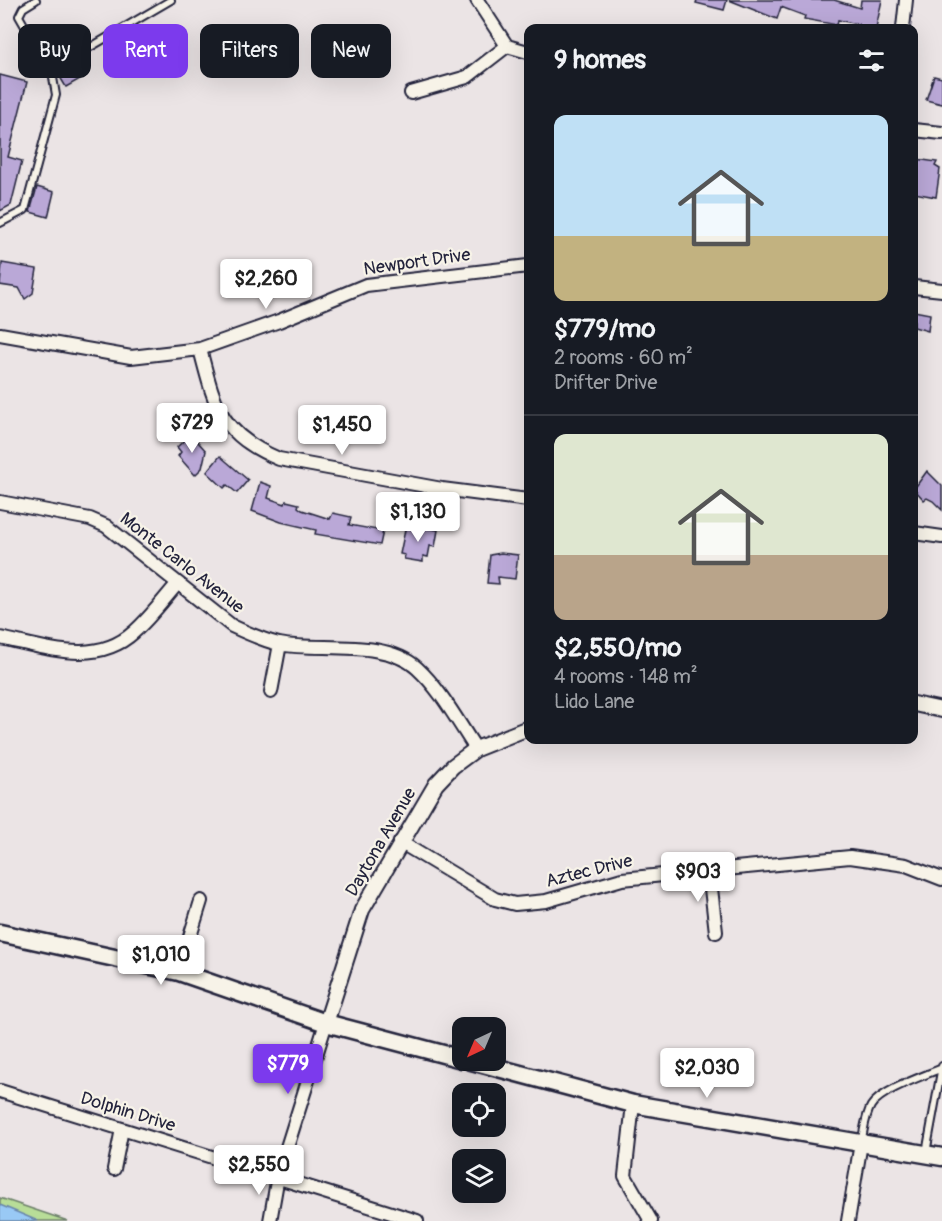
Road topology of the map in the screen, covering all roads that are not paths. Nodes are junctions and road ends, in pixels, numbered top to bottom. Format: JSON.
{"nodes":[{"id":1,"x":36,"y":0,"type":"edge"},
{"id":2,"x":171,"y":0,"type":"edge"},
{"id":3,"x":477,"y":0,"type":"edge"},
{"id":4,"x":906,"y":0,"type":"edge"},
{"id":5,"x":24,"y":24,"type":"edge"},
{"id":6,"x":903,"y":24,"type":"edge"},
{"id":7,"x":507,"y":46,"type":"junction"},
{"id":8,"x":91,"y":47,"type":"edge"},
{"id":9,"x":524,"y":51,"type":"edge"},
{"id":10,"x":53,"y":78,"type":"edge"},
{"id":11,"x":411,"y":93,"type":"dead end"},
{"id":12,"x":918,"y":130,"type":"edge"},
{"id":13,"x":942,"y":133,"type":"edge"},
{"id":14,"x":0,"y":223,"type":"edge"},
{"id":15,"x":524,"y":266,"type":"edge"},
{"id":16,"x":918,"y":287,"type":"edge"},
{"id":17,"x":942,"y":290,"type":"edge"},
{"id":18,"x":0,"y":334,"type":"edge"},
{"id":19,"x":200,"y":349,"type":"junction"},
{"id":20,"x":524,"y":499,"type":"edge"},
{"id":21,"x":0,"y":502,"type":"edge"},
{"id":22,"x":918,"y":534,"type":"edge"},
{"id":23,"x":942,"y":537,"type":"edge"},
{"id":24,"x":178,"y":583,"type":"junction"},
{"id":25,"x":0,"y":638,"type":"edge"},
{"id":26,"x":280,"y":644,"type":"junction"},
{"id":27,"x":271,"y":692,"type":"dead end"},
{"id":28,"x":918,"y":705,"type":"edge"},
{"id":29,"x":942,"y":711,"type":"edge"},
{"id":30,"x":524,"y":730,"type":"edge"},
{"id":31,"x":476,"y":749,"type":"junction"},
{"id":32,"x":400,"y":842,"type":"junction"},
{"id":33,"x":709,"y":870,"type":"junction"},
{"id":34,"x":942,"y":879,"type":"edge"},
{"id":35,"x":201,"y":901,"type":"dead end"},
{"id":36,"x":716,"y":932,"type":"dead end"},
{"id":37,"x":0,"y":933,"type":"edge"},
{"id":38,"x":179,"y":972,"type":"junction"},
{"id":39,"x":326,"y":1023,"type":"junction"},
{"id":40,"x":452,"y":1056,"type":"edge"},
{"id":41,"x":942,"y":1067,"type":"edge"},
{"id":42,"x":506,"y":1070,"type":"edge"},
{"id":43,"x":0,"y":1090,"type":"edge"},
{"id":44,"x":633,"y":1104,"type":"junction"},
{"id":45,"x":122,"y":1129,"type":"junction"},
{"id":46,"x":861,"y":1143,"type":"junction"},
{"id":47,"x":934,"y":1155,"type":"edge"},
{"id":48,"x":114,"y":1169,"type":"dead end"},
{"id":49,"x":278,"y":1176,"type":"junction"},
{"id":50,"x":270,"y":1221,"type":"edge"},
{"id":51,"x":417,"y":1221,"type":"edge"},
{"id":52,"x":651,"y":1221,"type":"edge"},
{"id":53,"x":848,"y":1221,"type":"edge"}],
"edges":[{"from":1,"to":5,"type":"lane"},
{"from":2,"to":8,"type":"lane"},
{"from":3,"to":7,"type":"street"},
{"from":4,"to":6,"type":"street"},
{"from":7,"to":9,"type":"street"},
{"from":7,"to":11,"type":"street"},
{"from":10,"to":14,"type":"lane"},
{"from":12,"to":13,"type":"street"},
{"from":15,"to":19,"type":"street","name":"Newport Drive"},
{"from":16,"to":17,"type":"street"},
{"from":18,"to":19,"type":"street","name":"Newport Drive"},
{"from":19,"to":20,"type":"street"},
{"from":21,"to":24,"type":"street","name":"Monte Carlo Avenue"},
{"from":22,"to":23,"type":"street"},
{"from":24,"to":25,"type":"street"},
{"from":24,"to":26,"type":"street","name":"Monte Carlo Avenue"},
{"from":26,"to":27,"type":"street"},
{"from":26,"to":31,"type":"street","name":"Monte Carlo Avenue"},
{"from":28,"to":29,"type":"street"},
{"from":30,"to":31,"type":"street","name":"Daytona Avenue"},
{"from":31,"to":32,"type":"street","name":"Daytona Avenue"},
{"from":32,"to":33,"type":"street","name":"Aztec Drive"},
{"from":32,"to":39,"type":"street","name":"Daytona Avenue"},
{"from":33,"to":34,"type":"street","name":"Aztec Drive"},
{"from":33,"to":36,"type":"street"},
{"from":35,"to":38,"type":"street"},
{"from":37,"to":38,"type":"main road"},
{"from":38,"to":39,"type":"main road"},
{"from":39,"to":40,"type":"main road"},
{"from":39,"to":49,"type":"street"},
{"from":41,"to":46,"type":"lane"},
{"from":41,"to":47,"type":"lane"},
{"from":42,"to":44,"type":"main road"},
{"from":43,"to":45,"type":"street","name":"Dolphin Drive"},
{"from":44,"to":46,"type":"main road"},
{"from":44,"to":52,"type":"street"},
{"from":45,"to":48,"type":"street"},
{"from":45,"to":49,"type":"street","name":"Dolphin Drive"},
{"from":46,"to":47,"type":"main road"},
{"from":46,"to":53,"type":"street"},
{"from":49,"to":50,"type":"street"},
{"from":49,"to":51,"type":"street","name":"Dolphin Drive"}]}
